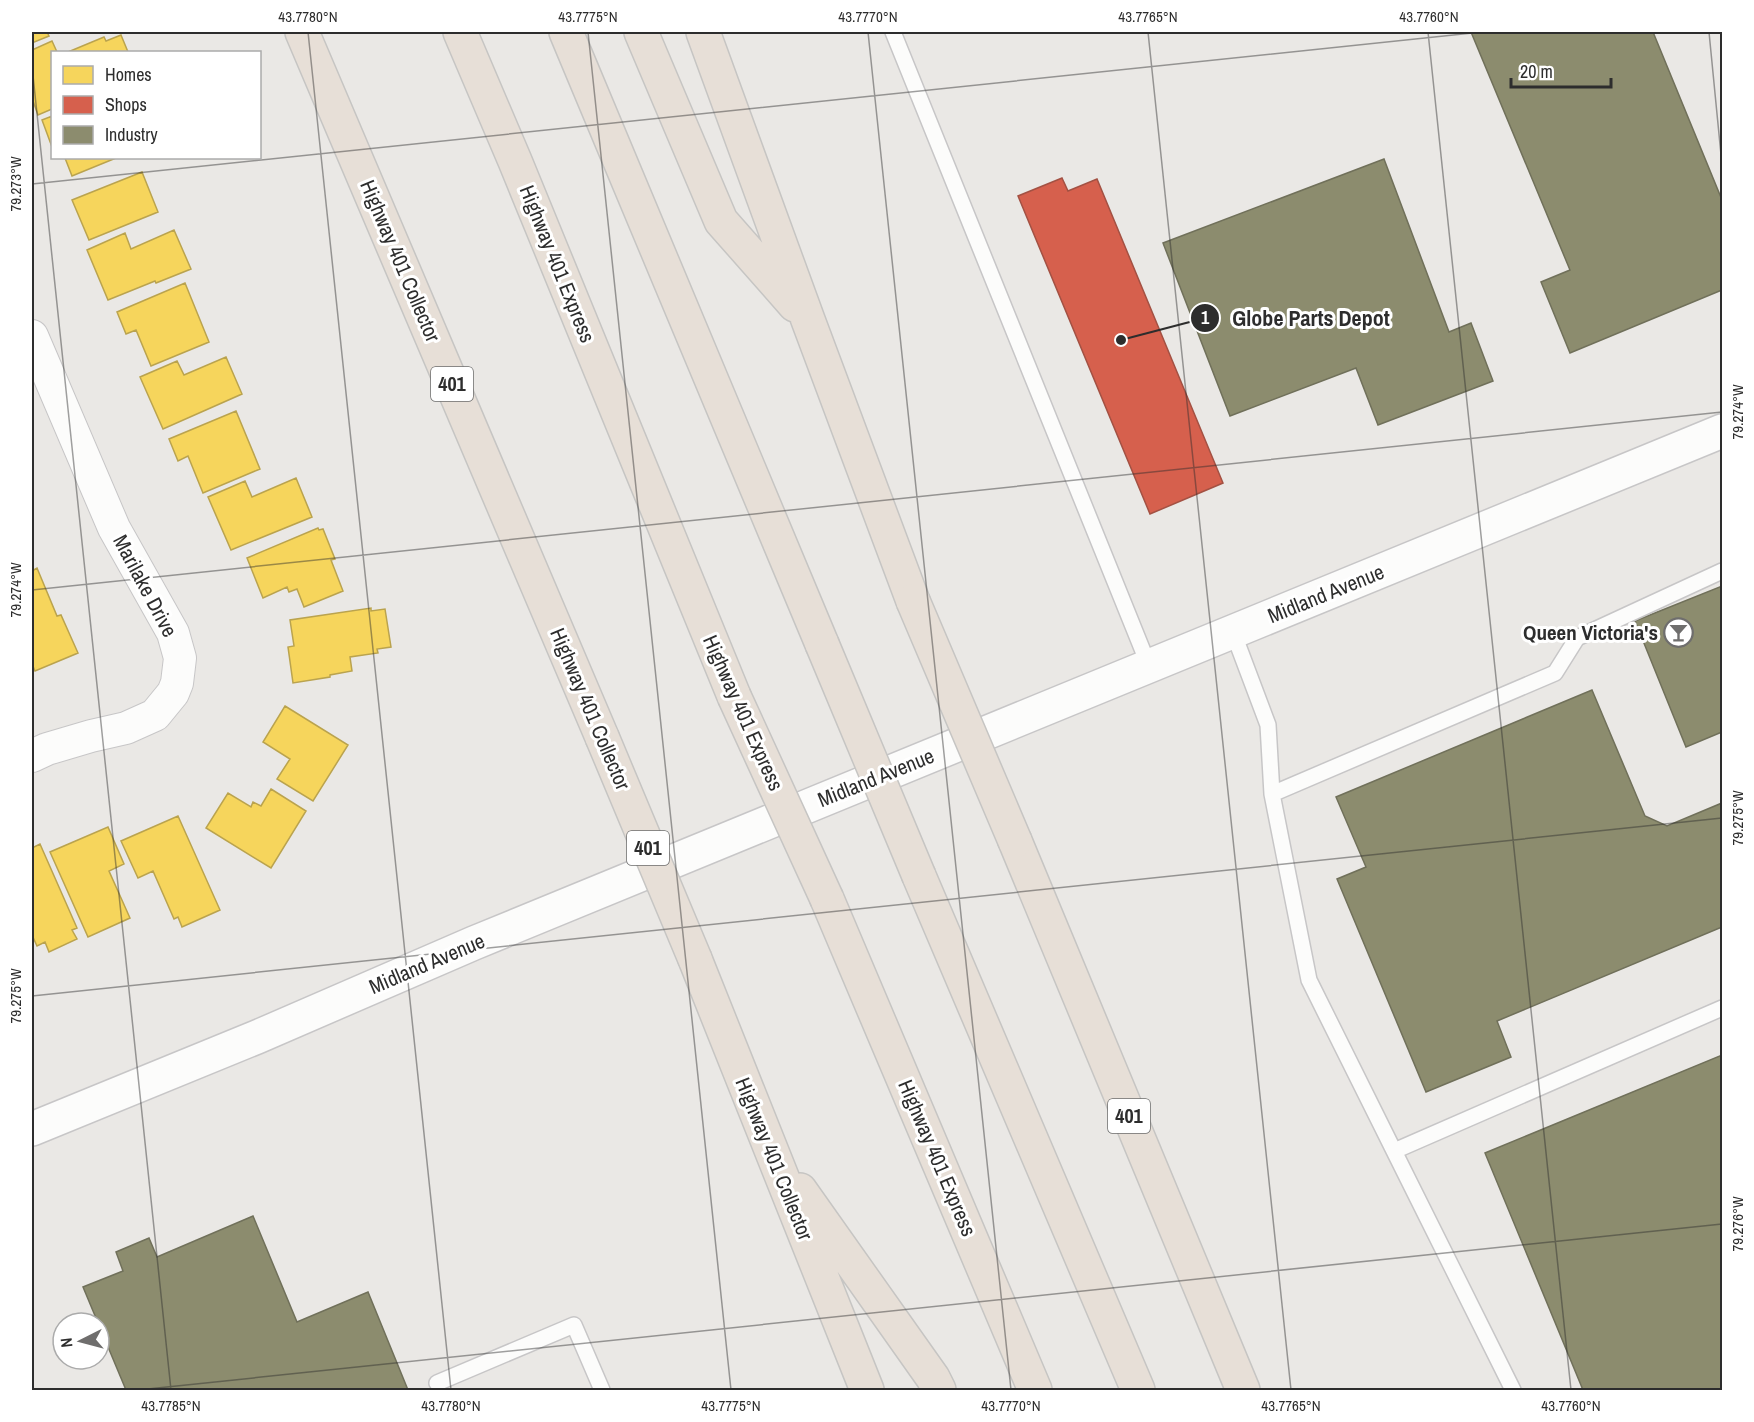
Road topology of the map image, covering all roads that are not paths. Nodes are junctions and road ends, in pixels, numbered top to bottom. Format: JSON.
{"nodes":[{"id":1,"x":302,"y":32,"type":"edge"},
{"id":2,"x":460,"y":32,"type":"edge"},
{"id":3,"x":566,"y":32,"type":"edge"},
{"id":4,"x":641,"y":32,"type":"edge"},
{"id":5,"x":703,"y":32,"type":"edge"},
{"id":6,"x":893,"y":32,"type":"edge"},
{"id":7,"x":808,"y":320,"type":"junction"},
{"id":8,"x":32,"y":336,"type":"edge"},
{"id":9,"x":1722,"y":431,"type":"edge"},
{"id":10,"x":1722,"y":571,"type":"edge"},
{"id":11,"x":1233,"y":632,"type":"junction"},
{"id":12,"x":1149,"y":666,"type":"junction"},
{"id":13,"x":32,"y":756,"type":"edge"},
{"id":14,"x":1272,"y":794,"type":"junction"},
{"id":15,"x":1722,"y":1008,"type":"edge"},
{"id":16,"x":32,"y":1129,"type":"edge"},
{"id":17,"x":769,"y":1147,"type":"junction"},
{"id":18,"x":1394,"y":1151,"type":"junction"},
{"id":19,"x":437,"y":1383,"type":"dead end"},
{"id":20,"x":602,"y":1390,"type":"edge"},
{"id":21,"x":867,"y":1390,"type":"edge"},
{"id":22,"x":939,"y":1390,"type":"edge"},
{"id":23,"x":1035,"y":1390,"type":"edge"},
{"id":24,"x":1138,"y":1390,"type":"edge"},
{"id":25,"x":1243,"y":1390,"type":"edge"},
{"id":26,"x":1513,"y":1390,"type":"edge"}],
"edges":[{"from":1,"to":17,"type":"highway","name":"Highway 401 Collector","number":"401","bridge":true},
{"from":2,"to":23,"type":"highway","name":"Highway 401 Express","bridge":true},
{"from":3,"to":24,"type":"highway","bridge":true},
{"from":4,"to":7,"type":"highway"},
{"from":5,"to":7,"type":"highway","number":"401"},
{"from":6,"to":12,"type":"lane"},
{"from":7,"to":25,"type":"highway","number":"401","bridge":true},
{"from":8,"to":13,"type":"street","name":"Marilake Drive"},
{"from":9,"to":11,"type":"main road","name":"Midland Avenue"},
{"from":10,"to":14,"type":"lane"},
{"from":11,"to":12,"type":"main road","name":"Midland Avenue"},
{"from":11,"to":14,"type":"lane"},
{"from":12,"to":16,"type":"main road","name":"Midland Avenue"},
{"from":14,"to":18,"type":"lane"},
{"from":15,"to":18,"type":"lane"},
{"from":17,"to":21,"type":"highway","name":"Highway 401 Collector","number":"401"},
{"from":17,"to":22,"type":"highway"},
{"from":18,"to":26,"type":"lane"},
{"from":19,"to":20,"type":"lane"}]}
